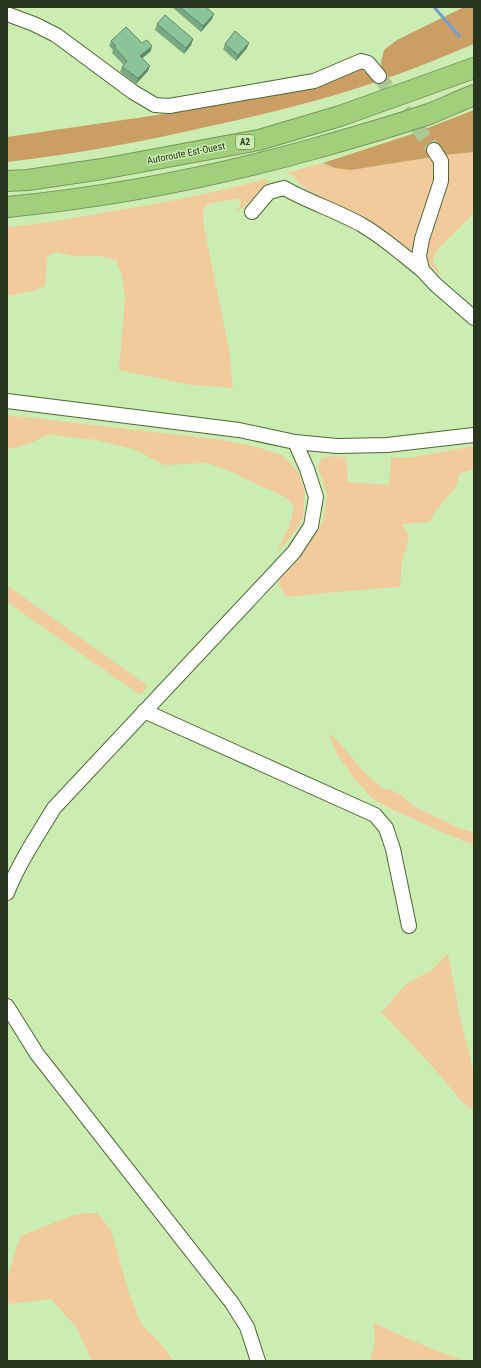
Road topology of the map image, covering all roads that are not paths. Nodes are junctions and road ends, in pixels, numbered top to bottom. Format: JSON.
{"nodes":[{"id":1,"x":7,"y":14,"type":"edge"},
{"id":2,"x":474,"y":68,"type":"edge"},
{"id":3,"x":379,"y":76,"type":"tunnel mouth"},
{"id":4,"x":474,"y":95,"type":"edge"},
{"id":5,"x":434,"y":150,"type":"tunnel mouth"},
{"id":6,"x":7,"y":181,"type":"edge"},
{"id":7,"x":7,"y":207,"type":"edge"},
{"id":8,"x":252,"y":212,"type":"dead end"},
{"id":9,"x":422,"y":270,"type":"junction"},
{"id":10,"x":474,"y":318,"type":"edge"},
{"id":11,"x":7,"y":401,"type":"edge"},
{"id":12,"x":474,"y":435,"type":"edge"},
{"id":13,"x":295,"y":442,"type":"junction"},
{"id":14,"x":144,"y":711,"type":"junction"},
{"id":15,"x":7,"y":893,"type":"edge"},
{"id":16,"x":409,"y":926,"type":"dead end"},
{"id":17,"x":7,"y":1006,"type":"edge"},
{"id":18,"x":258,"y":1361,"type":"edge"}],
"edges":[{"from":1,"to":3,"type":"street"},
{"from":2,"to":6,"type":"highway","name":"Autoroute Est-Ouest","number":"A2"},
{"from":4,"to":7,"type":"highway"},
{"from":5,"to":9,"type":"street"},
{"from":8,"to":9,"type":"street"},
{"from":9,"to":10,"type":"street"},
{"from":11,"to":13,"type":"street"},
{"from":12,"to":13,"type":"street"},
{"from":13,"to":14,"type":"street"},
{"from":14,"to":15,"type":"street"},
{"from":14,"to":16,"type":"street"},
{"from":17,"to":18,"type":"street"}]}
